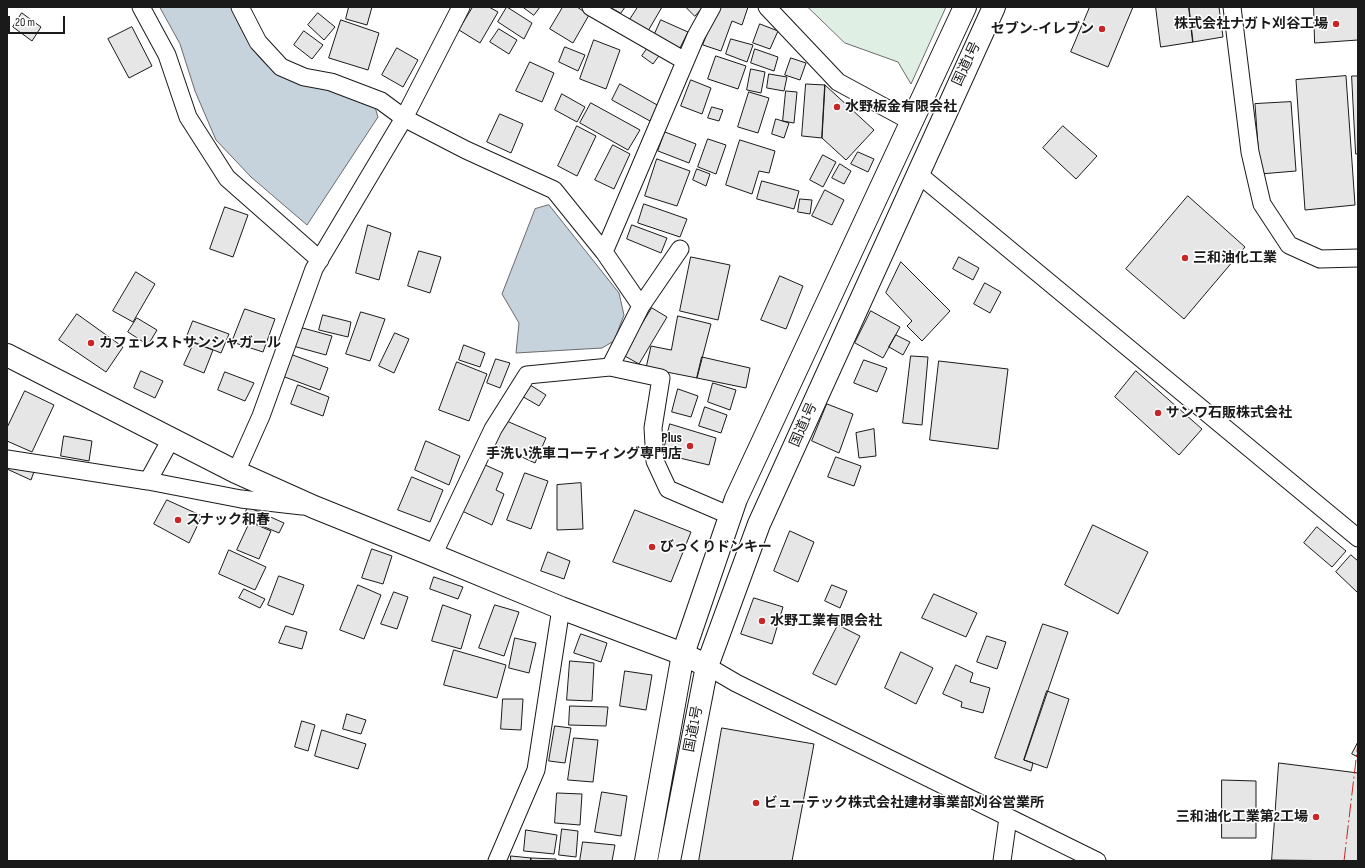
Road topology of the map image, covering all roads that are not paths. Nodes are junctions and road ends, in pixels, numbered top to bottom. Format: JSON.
{"nodes":[{"id":1,"x":141,"y":7,"type":"edge"},
{"id":2,"x":240,"y":7,"type":"edge"},
{"id":3,"x":461,"y":7,"type":"edge"},
{"id":4,"x":591,"y":7,"type":"edge"},
{"id":5,"x":712,"y":7,"type":"edge"},
{"id":6,"x":767,"y":7,"type":"edge"},
{"id":7,"x":965,"y":7,"type":"edge"},
{"id":8,"x":994,"y":7,"type":"edge"},
{"id":9,"x":1232,"y":7,"type":"edge"},
{"id":10,"x":685,"y":61,"type":"junction"},
{"id":11,"x":404,"y":118,"type":"junction"},
{"id":12,"x":912,"y":122,"type":"junction"},
{"id":13,"x":917,"y":173,"type":"junction"},
{"id":14,"x":680,"y":250,"type":"dead end"},
{"id":15,"x":604,"y":252,"type":"junction"},
{"id":16,"x":1358,"y":258,"type":"edge"},
{"id":17,"x":320,"y":260,"type":"junction"},
{"id":18,"x":641,"y":306,"type":"junction"},
{"id":19,"x":7,"y":355,"type":"edge"},
{"id":20,"x":610,"y":367,"type":"junction"},
{"id":21,"x":171,"y":439,"type":"junction"},
{"id":22,"x":7,"y":459,"type":"edge"},
{"id":23,"x":236,"y":472,"type":"junction"},
{"id":24,"x":148,"y":481,"type":"junction"},
{"id":25,"x":314,"y":508,"type":"junction"},
{"id":26,"x":731,"y":516,"type":"junction"},
{"id":27,"x":1358,"y":538,"type":"edge"},
{"id":28,"x":433,"y":554,"type":"junction"},
{"id":29,"x":560,"y":608,"type":"junction"},
{"id":30,"x":683,"y":654,"type":"junction"},
{"id":31,"x":706,"y":666,"type":"junction"},
{"id":32,"x":1008,"y":818,"type":"junction"},
{"id":33,"x":497,"y":861,"type":"edge"},
{"id":34,"x":646,"y":861,"type":"edge"},
{"id":35,"x":669,"y":861,"type":"edge"},
{"id":36,"x":1002,"y":861,"type":"edge"},
{"id":37,"x":1097,"y":861,"type":"edge"}],
"edges":[{"from":1,"to":17,"type":"street"},
{"from":2,"to":11,"type":"street"},
{"from":3,"to":11,"type":"street"},
{"from":4,"to":10,"type":"street"},
{"from":5,"to":10,"type":"street"},
{"from":6,"to":12,"type":"street"},
{"from":7,"to":12,"type":"main road","name":"国道1号"},
{"from":8,"to":13,"type":"main road","name":"国道1号"},
{"from":9,"to":16,"type":"street"},
{"from":10,"to":15,"type":"street"},
{"from":11,"to":15,"type":"street"},
{"from":11,"to":17,"type":"street"},
{"from":12,"to":26,"type":"main road","name":"国道1号"},
{"from":13,"to":27,"type":"street"},
{"from":13,"to":31,"type":"main road","name":"国道1号"},
{"from":14,"to":18,"type":"street"},
{"from":15,"to":18,"type":"street"},
{"from":17,"to":23,"type":"street"},
{"from":18,"to":20,"type":"street"},
{"from":19,"to":21,"type":"main road"},
{"from":20,"to":26,"type":"street"},
{"from":20,"to":28,"type":"street"},
{"from":21,"to":23,"type":"main road"},
{"from":21,"to":24,"type":"street"},
{"from":22,"to":24,"type":"street"},
{"from":23,"to":25,"type":"main road"},
{"from":24,"to":25,"type":"street"},
{"from":25,"to":28,"type":"main road"},
{"from":26,"to":30,"type":"main road","name":"国道1号"},
{"from":28,"to":29,"type":"main road"},
{"from":29,"to":30,"type":"main road"},
{"from":29,"to":33,"type":"street"},
{"from":30,"to":31,"type":"main road"},
{"from":30,"to":34,"type":"main road","name":"国道1号"},
{"from":31,"to":32,"type":"street"},
{"from":31,"to":35,"type":"main road","name":"国道1号"},
{"from":32,"to":36,"type":"street"},
{"from":32,"to":37,"type":"street"}]}
